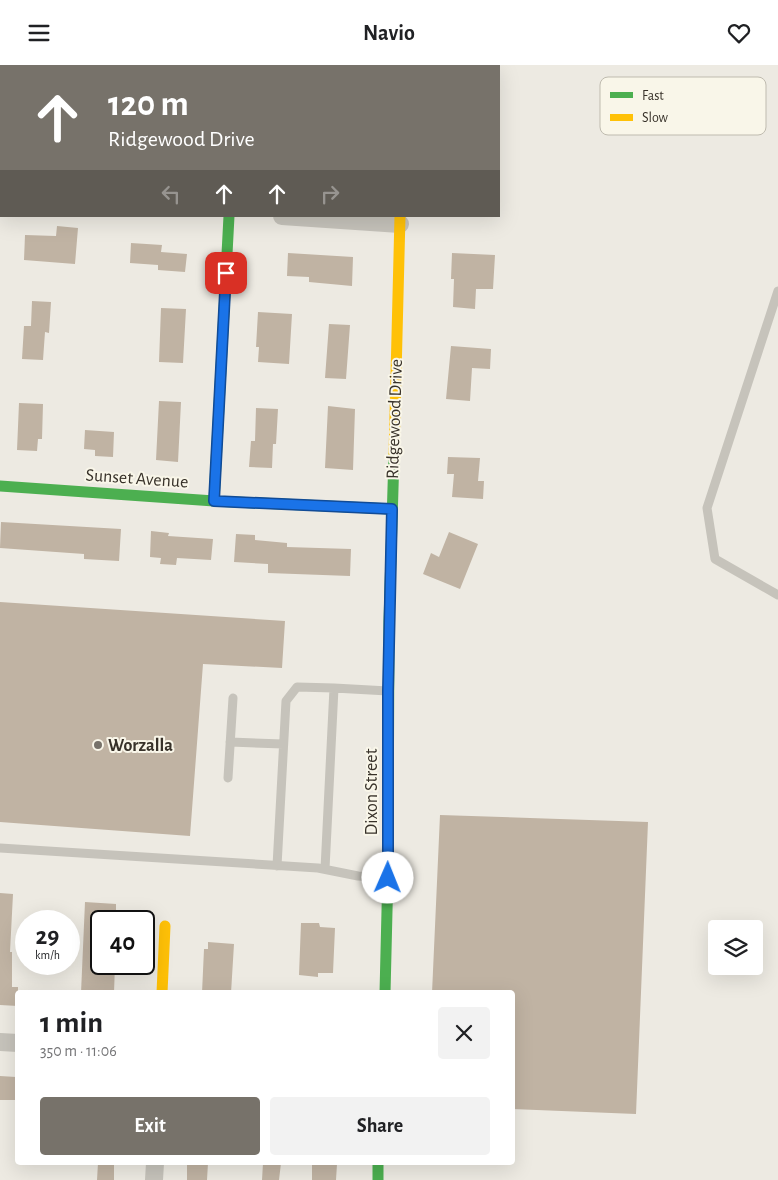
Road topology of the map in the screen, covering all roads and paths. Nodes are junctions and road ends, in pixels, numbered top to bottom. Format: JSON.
{"nodes":[{"id":1,"x":229,"y":217,"type":"edge"},
{"id":2,"x":312,"y":217,"type":"edge"},
{"id":3,"x":400,"y":220,"type":"edge"},
{"id":4,"x":778,"y":291,"type":"edge"},
{"id":5,"x":0,"y":485,"type":"edge"},
{"id":6,"x":214,"y":501,"type":"junction"},
{"id":7,"x":392,"y":509,"type":"junction"},
{"id":8,"x":778,"y":595,"type":"edge"},
{"id":9,"x":389,"y":622,"type":"joint"},
{"id":10,"x":334,"y":688,"type":"junction"},
{"id":11,"x":388,"y":691,"type":"junction"},
{"id":12,"x":232,"y":698,"type":"dead end"},
{"id":13,"x":230,"y":742,"type":"junction"},
{"id":14,"x":283,"y":744,"type":"junction"},
{"id":15,"x":228,"y":778,"type":"dead end"},
{"id":16,"x":0,"y":848,"type":"edge"},
{"id":17,"x":277,"y":866,"type":"junction"},
{"id":18,"x":325,"y":869,"type":"junction"},
{"id":19,"x":388,"y":878,"type":"junction"},
{"id":20,"x":165,"y":926,"type":"dead end"},
{"id":21,"x":162,"y":990,"type":"edge"},
{"id":22,"x":385,"y":990,"type":"edge"},
{"id":23,"x":0,"y":1042,"type":"edge"},
{"id":24,"x":15,"y":1043,"type":"edge"},
{"id":25,"x":155,"y":1165,"type":"edge"},
{"id":26,"x":378,"y":1165,"type":"edge"},
{"id":27,"x":154,"y":1180,"type":"edge"},
{"id":28,"x":378,"y":1180,"type":"edge"}],
"edges":[{"from":1,"to":6,"type":"street"},
{"from":2,"to":3,"type":"street"},
{"from":3,"to":7,"type":"street","name":"Ridgewood Drive"},
{"from":4,"to":8,"type":"lane"},
{"from":5,"to":6,"type":"street","name":"Sunset Avenue"},
{"from":6,"to":7,"type":"street","name":"Sunset Avenue"},
{"from":7,"to":9,"type":"street","name":"Ridgewood Drive"},
{"from":9,"to":11,"type":"street","name":"Dixon Street"},
{"from":10,"to":11,"type":"lane"},
{"from":10,"to":14,"type":"lane"},
{"from":10,"to":18,"type":"lane"},
{"from":11,"to":19,"type":"street","name":"Dixon Street"},
{"from":12,"to":13,"type":"lane"},
{"from":13,"to":14,"type":"lane"},
{"from":13,"to":15,"type":"lane"},
{"from":14,"to":17,"type":"lane"},
{"from":16,"to":17,"type":"lane"},
{"from":17,"to":18,"type":"lane"},
{"from":18,"to":19,"type":"lane"},
{"from":19,"to":22,"type":"street","name":"Dixon Street"},
{"from":20,"to":21,"type":"street"},
{"from":23,"to":24,"type":"street"},
{"from":25,"to":27,"type":"street"},
{"from":26,"to":28,"type":"street"}]}
